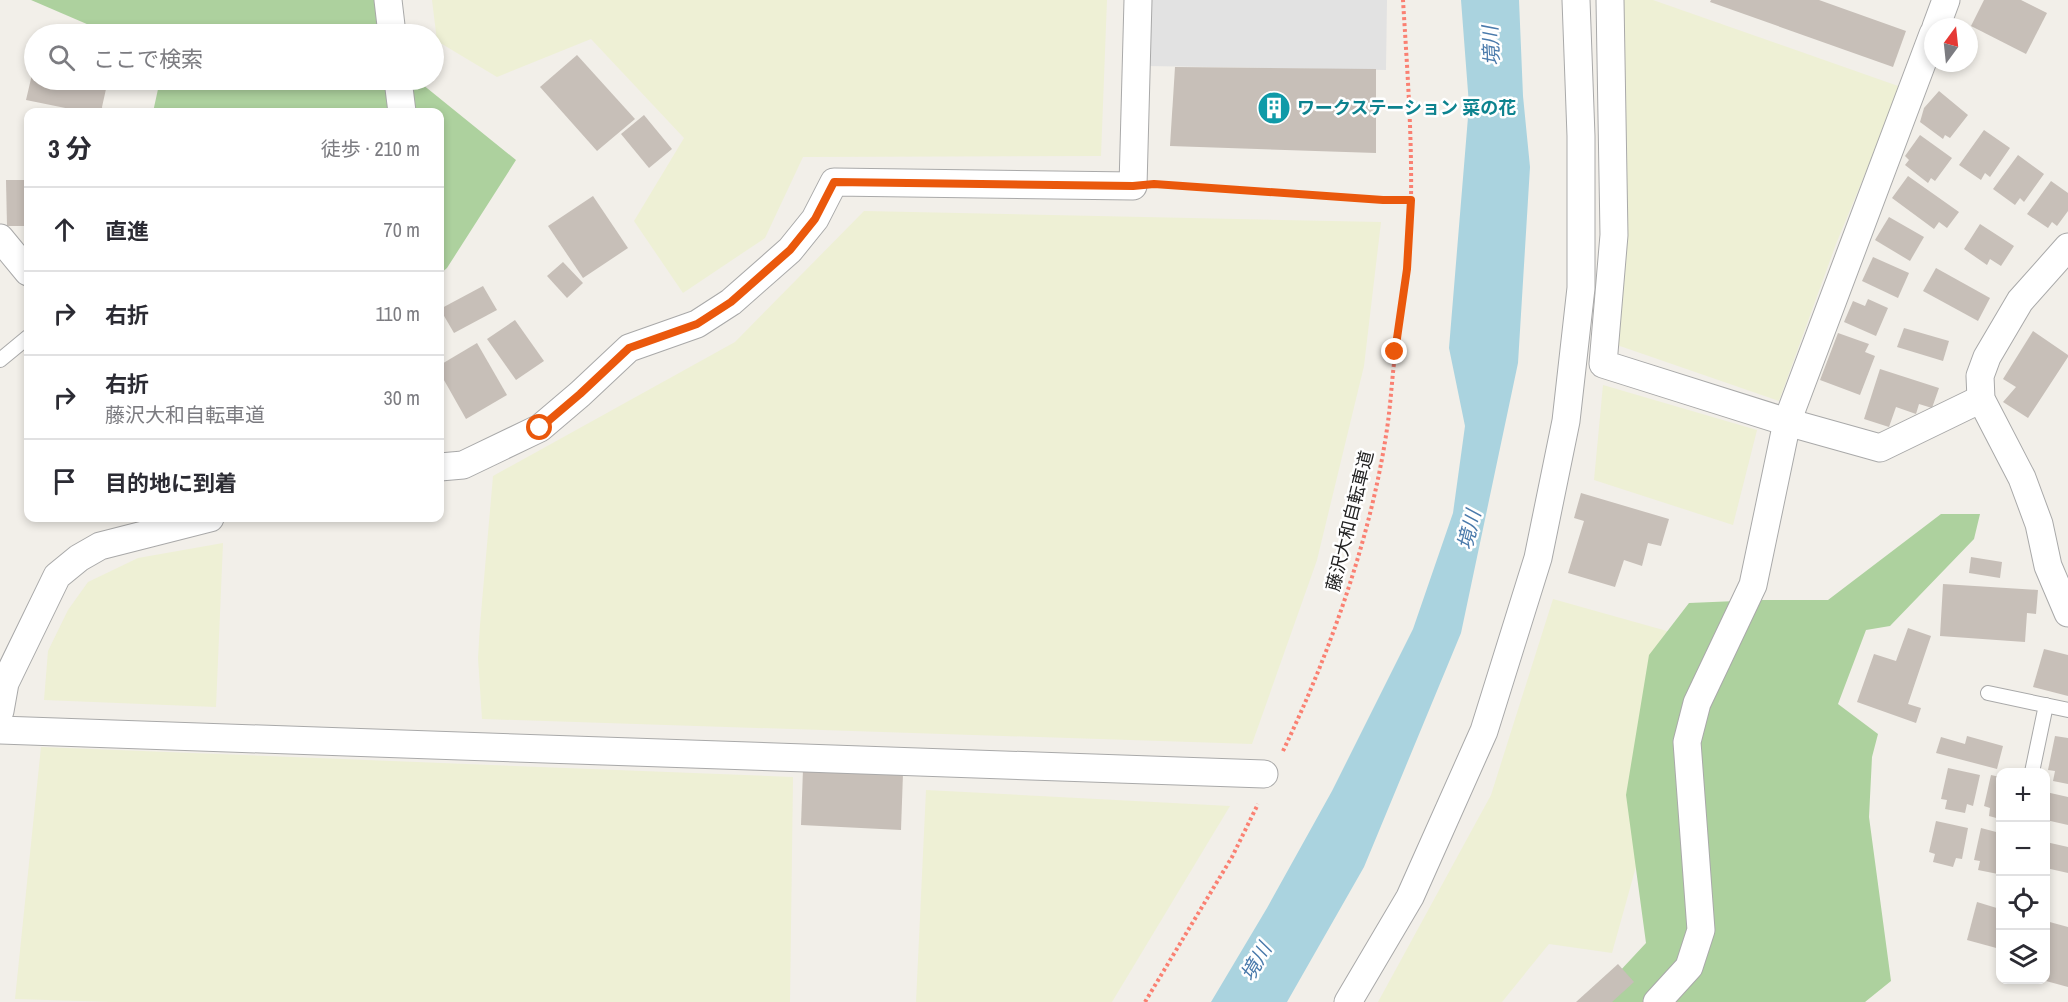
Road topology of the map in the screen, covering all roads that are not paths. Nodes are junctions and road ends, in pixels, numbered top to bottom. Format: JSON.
{"nodes":[{"id":1,"x":388,"y":0,"type":"edge"},
{"id":2,"x":1138,"y":0,"type":"edge"},
{"id":3,"x":1576,"y":0,"type":"edge"},
{"id":4,"x":1610,"y":0,"type":"edge"},
{"id":5,"x":1946,"y":0,"type":"edge"},
{"id":6,"x":1939,"y":18,"type":"edge"},
{"id":7,"x":391,"y":24,"type":"edge"},
{"id":8,"x":1924,"y":58,"type":"edge"},
{"id":9,"x":399,"y":90,"type":"edge"},
{"id":10,"x":402,"y":108,"type":"edge"},
{"id":11,"x":0,"y":238,"type":"edge"},
{"id":12,"x":2068,"y":247,"type":"edge"},
{"id":13,"x":24,"y":267,"type":"edge"},
{"id":14,"x":24,"y":340,"type":"edge"},
{"id":15,"x":0,"y":360,"type":"edge"},
{"id":16,"x":1981,"y":399,"type":"junction"},
{"id":17,"x":1787,"y":422,"type":"junction"},
{"id":18,"x":444,"y":467,"type":"edge"},
{"id":19,"x":191,"y":522,"type":"edge"},
{"id":20,"x":2068,"y":613,"type":"edge"},
{"id":21,"x":1988,"y":693,"type":"dead end"},
{"id":22,"x":2046,"y":705,"type":"junction"},
{"id":23,"x":2068,"y":710,"type":"edge"},
{"id":24,"x":0,"y":711,"type":"edge"},
{"id":25,"x":0,"y":730,"type":"edge"},
{"id":26,"x":2033,"y":768,"type":"edge"},
{"id":27,"x":1269,"y":775,"type":"road end"},
{"id":28,"x":1348,"y":1002,"type":"edge"},
{"id":29,"x":1657,"y":1002,"type":"edge"}],
"edges":[{"from":1,"to":7,"type":"street"},
{"from":2,"to":18,"type":"street"},
{"from":3,"to":28,"type":"street"},
{"from":4,"to":17,"type":"street"},
{"from":5,"to":6,"type":"street"},
{"from":8,"to":17,"type":"street"},
{"from":9,"to":10,"type":"street"},
{"from":11,"to":13,"type":"street"},
{"from":12,"to":16,"type":"street"},
{"from":14,"to":15,"type":"lane"},
{"from":16,"to":17,"type":"street"},
{"from":16,"to":20,"type":"street"},
{"from":17,"to":29,"type":"street"},
{"from":19,"to":24,"type":"street"},
{"from":21,"to":22,"type":"lane"},
{"from":22,"to":23,"type":"lane"},
{"from":22,"to":26,"type":"lane"},
{"from":25,"to":27,"type":"street"}]}
